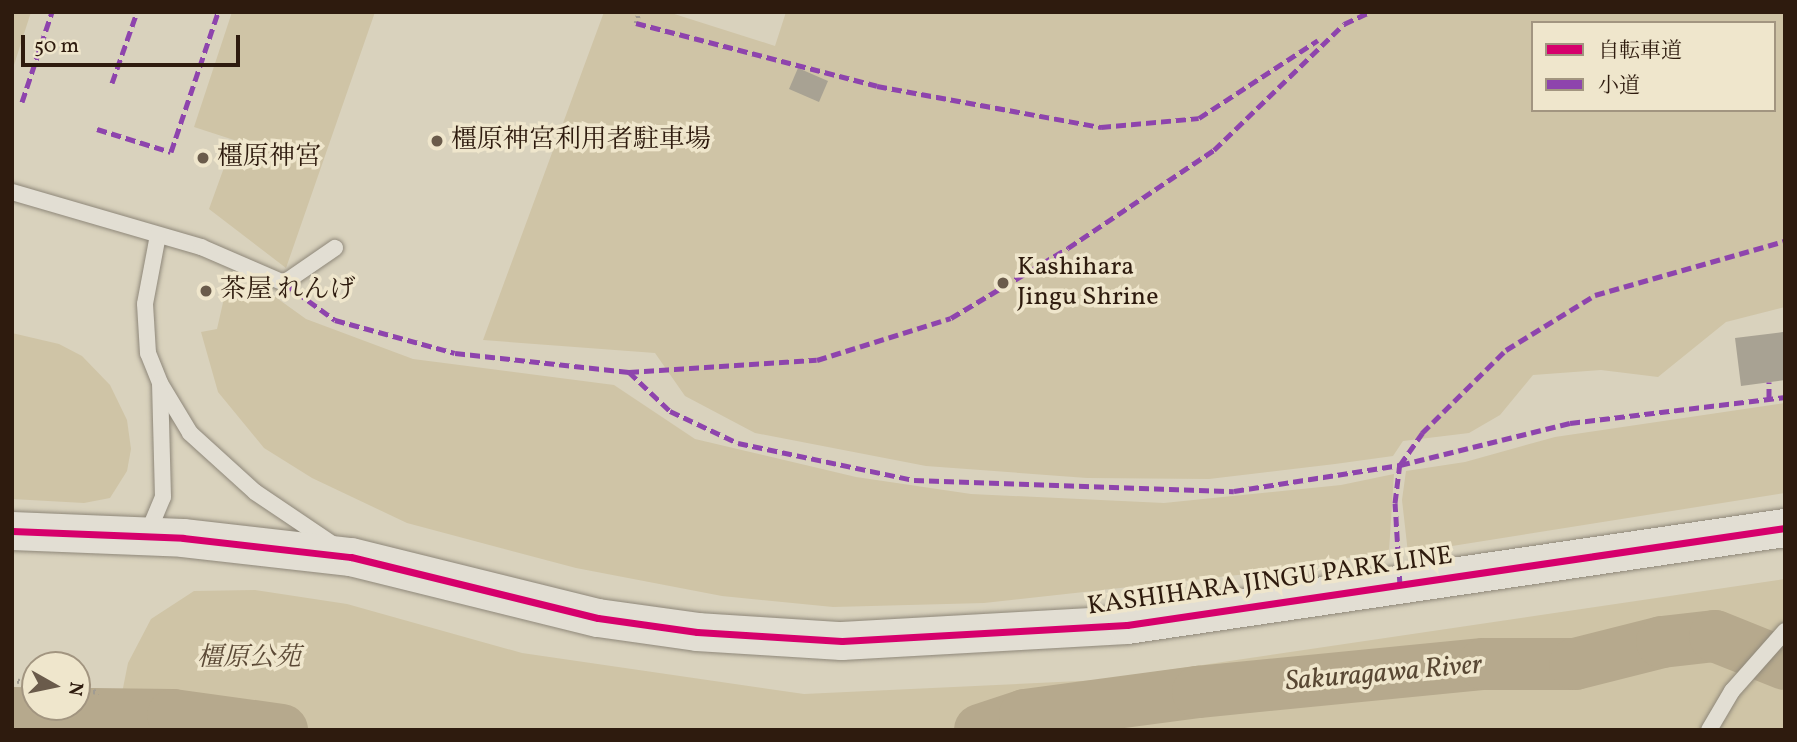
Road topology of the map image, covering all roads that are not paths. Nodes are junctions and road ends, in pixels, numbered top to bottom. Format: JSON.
{"nodes":[{"id":1,"x":12,"y":192,"type":"edge"},
{"id":2,"x":158,"y":234,"type":"junction"},
{"id":3,"x":335,"y":248,"type":"dead end"},
{"id":4,"x":160,"y":383,"type":"junction"},
{"id":5,"x":1785,"y":528,"type":"edge"},
{"id":6,"x":12,"y":531,"type":"edge"},
{"id":7,"x":147,"y":537,"type":"junction"},
{"id":8,"x":351,"y":557,"type":"junction"},
{"id":9,"x":1785,"y":631,"type":"edge"},
{"id":10,"x":1709,"y":730,"type":"edge"}],
"edges":[{"from":1,"to":2,"type":"lane"},
{"from":2,"to":3,"type":"lane"},
{"from":2,"to":4,"type":"lane"},
{"from":4,"to":7,"type":"lane"},
{"from":4,"to":8,"type":"lane"},
{"from":5,"to":8,"type":"main road","name":"KASHIHARA JINGU PARK LINE"},
{"from":6,"to":7,"type":"main road","name":"KASHIHARA JINGU PARK LINE"},
{"from":7,"to":8,"type":"main road","name":"KASHIHARA JINGU PARK LINE"},
{"from":9,"to":10,"type":"lane"}]}
